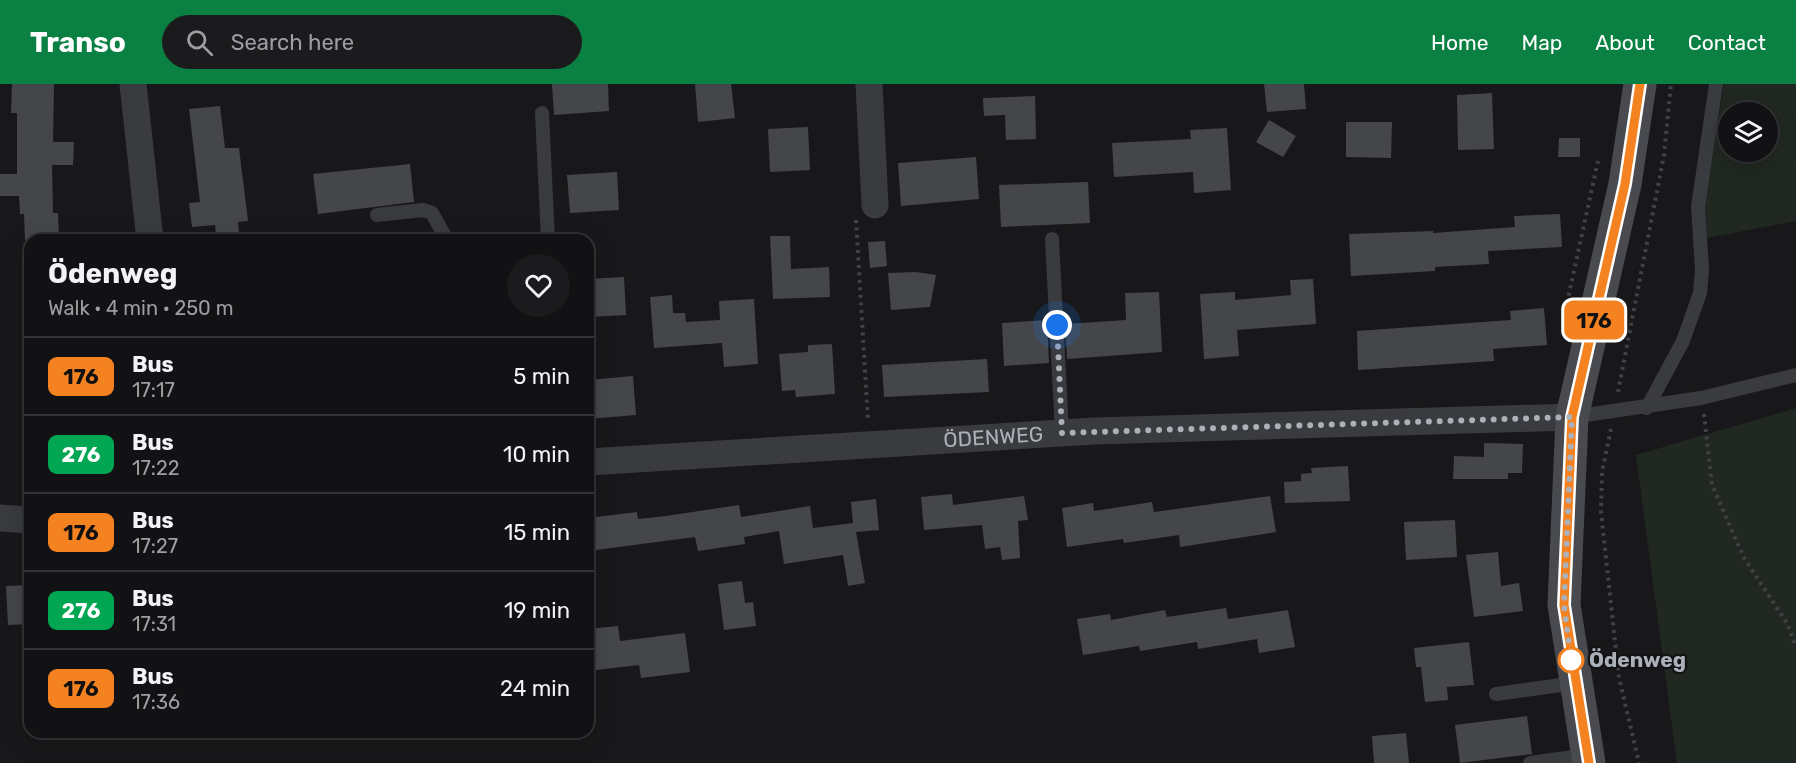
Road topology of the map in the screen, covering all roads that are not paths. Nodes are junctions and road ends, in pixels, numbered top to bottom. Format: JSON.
{"nodes":[{"id":1,"x":133,"y":84,"type":"edge"},
{"id":2,"x":869,"y":84,"type":"edge"},
{"id":3,"x":1640,"y":84,"type":"edge"},
{"id":4,"x":1716,"y":84,"type":"edge"},
{"id":5,"x":542,"y":113,"type":"dead end"},
{"id":6,"x":876,"y":205,"type":"road end"},
{"id":7,"x":377,"y":215,"type":"dead end"},
{"id":8,"x":149,"y":234,"type":"edge"},
{"id":9,"x":444,"y":234,"type":"edge"},
{"id":10,"x":548,"y":234,"type":"edge"},
{"id":11,"x":1052,"y":239,"type":"dead end"},
{"id":12,"x":1796,"y":375,"type":"edge"},
{"id":13,"x":1647,"y":408,"type":"junction"},
{"id":14,"x":1572,"y":417,"type":"junction"},
{"id":15,"x":1062,"y":433,"type":"junction"},
{"id":16,"x":594,"y":462,"type":"edge"},
{"id":17,"x":0,"y":518,"type":"edge"},
{"id":18,"x":24,"y":520,"type":"edge"},
{"id":19,"x":1575,"y":683,"type":"junction"},
{"id":20,"x":1496,"y":694,"type":"dead end"},
{"id":21,"x":1588,"y":759,"type":"edge"},
{"id":22,"x":1530,"y":763,"type":"edge"}],
"edges":[{"from":1,"to":8,"type":"street"},
{"from":2,"to":6,"type":"street"},
{"from":3,"to":14,"type":"main road"},
{"from":4,"to":13,"type":"lane"},
{"from":5,"to":10,"type":"lane"},
{"from":7,"to":9,"type":"lane"},
{"from":11,"to":15,"type":"lane"},
{"from":12,"to":13,"type":"lane","name":"ÖDENWEG"},
{"from":13,"to":14,"type":"lane","name":"ÖDENWEG"},
{"from":14,"to":15,"type":"street","name":"ÖDENWEG"},
{"from":14,"to":19,"type":"main road"},
{"from":15,"to":16,"type":"street","name":"ÖDENWEG"},
{"from":17,"to":18,"type":"street"},
{"from":19,"to":20,"type":"lane"},
{"from":19,"to":21,"type":"main road"},
{"from":21,"to":22,"type":"lane"}]}
